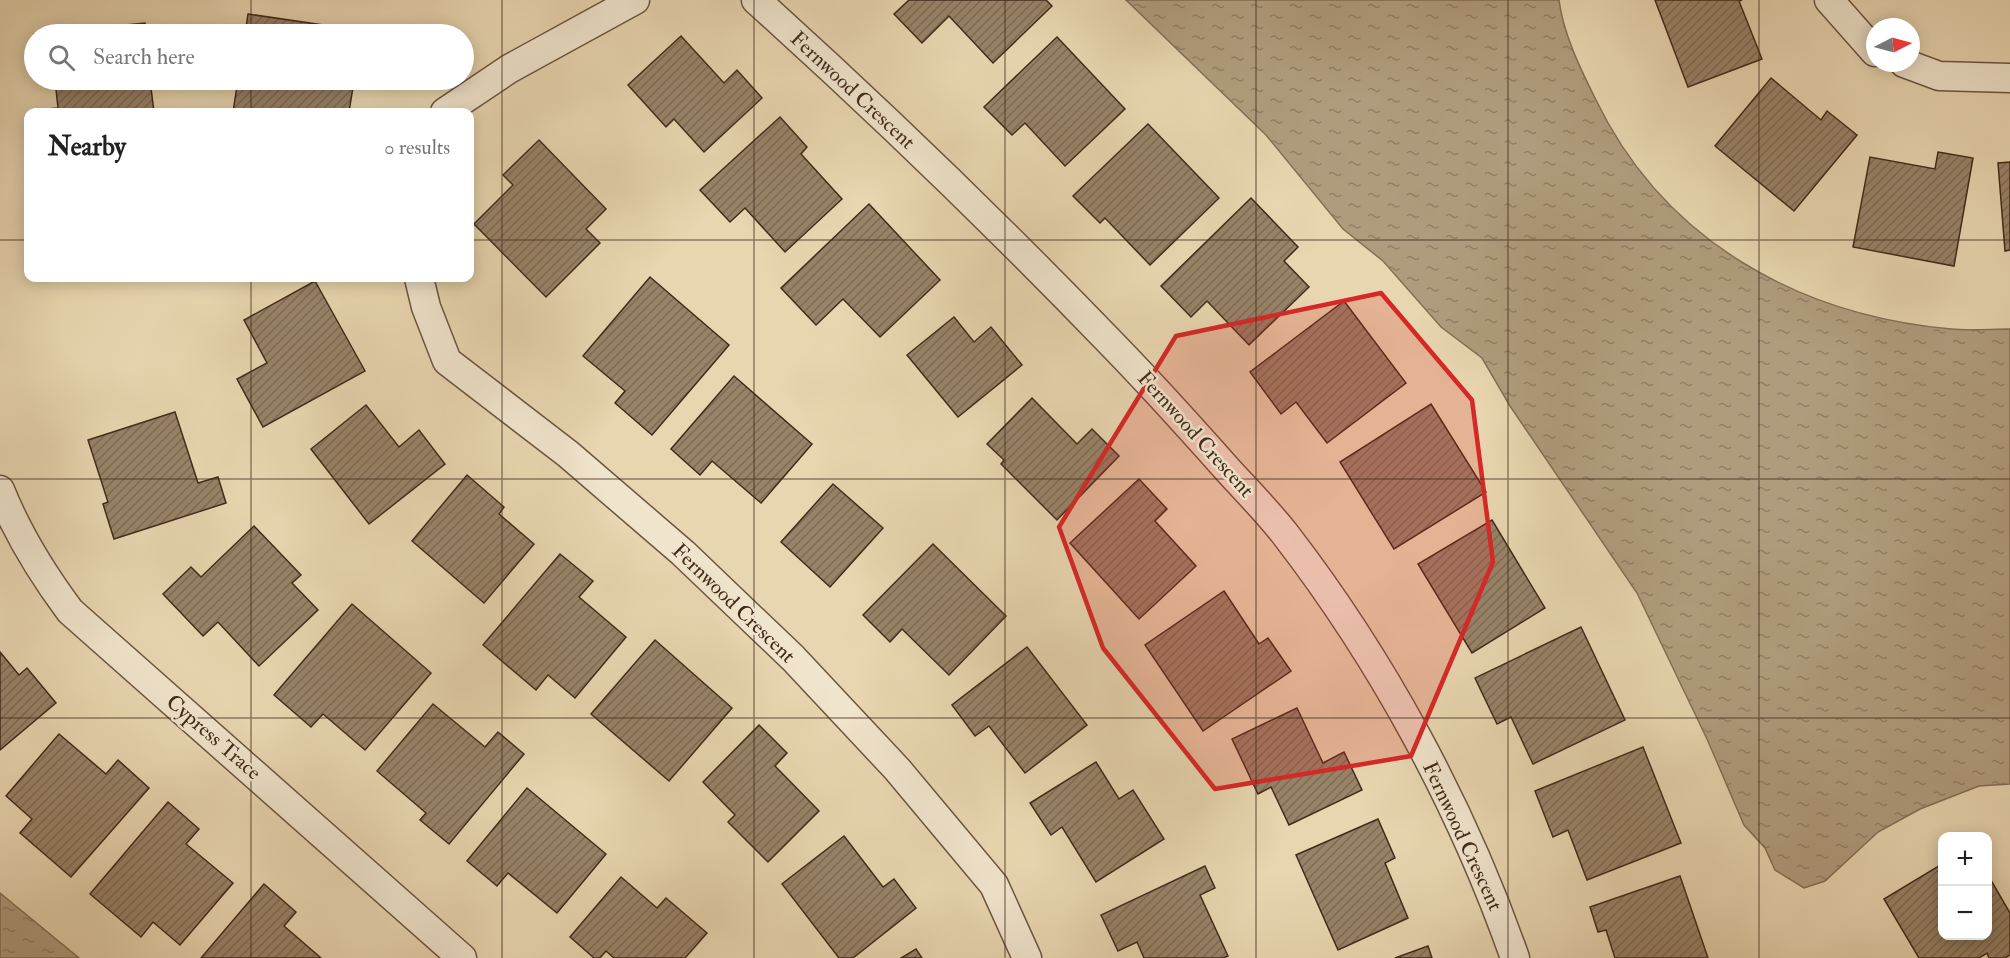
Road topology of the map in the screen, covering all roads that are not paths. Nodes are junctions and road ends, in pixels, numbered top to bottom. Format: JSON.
{"nodes":[{"id":1,"x":635,"y":0,"type":"edge"},
{"id":2,"x":756,"y":0,"type":"edge"},
{"id":3,"x":1829,"y":0,"type":"edge"},
{"id":4,"x":1866,"y":42,"type":"edge"},
{"id":5,"x":1920,"y":69,"type":"edge"},
{"id":6,"x":2010,"y":78,"type":"edge"},
{"id":7,"x":452,"y":108,"type":"edge"},
{"id":8,"x":420,"y":282,"type":"edge"},
{"id":9,"x":0,"y":490,"type":"edge"},
{"id":10,"x":462,"y":958,"type":"edge"},
{"id":11,"x":1027,"y":958,"type":"edge"},
{"id":12,"x":1515,"y":958,"type":"edge"}],
"edges":[{"from":1,"to":7,"type":"street"},
{"from":2,"to":12,"type":"street","name":"Fernwood Crescent"},
{"from":3,"to":4,"type":"street"},
{"from":5,"to":6,"type":"street"},
{"from":8,"to":11,"type":"street","name":"Fernwood Crescent"},
{"from":9,"to":10,"type":"street","name":"Cypress Trace"}]}
